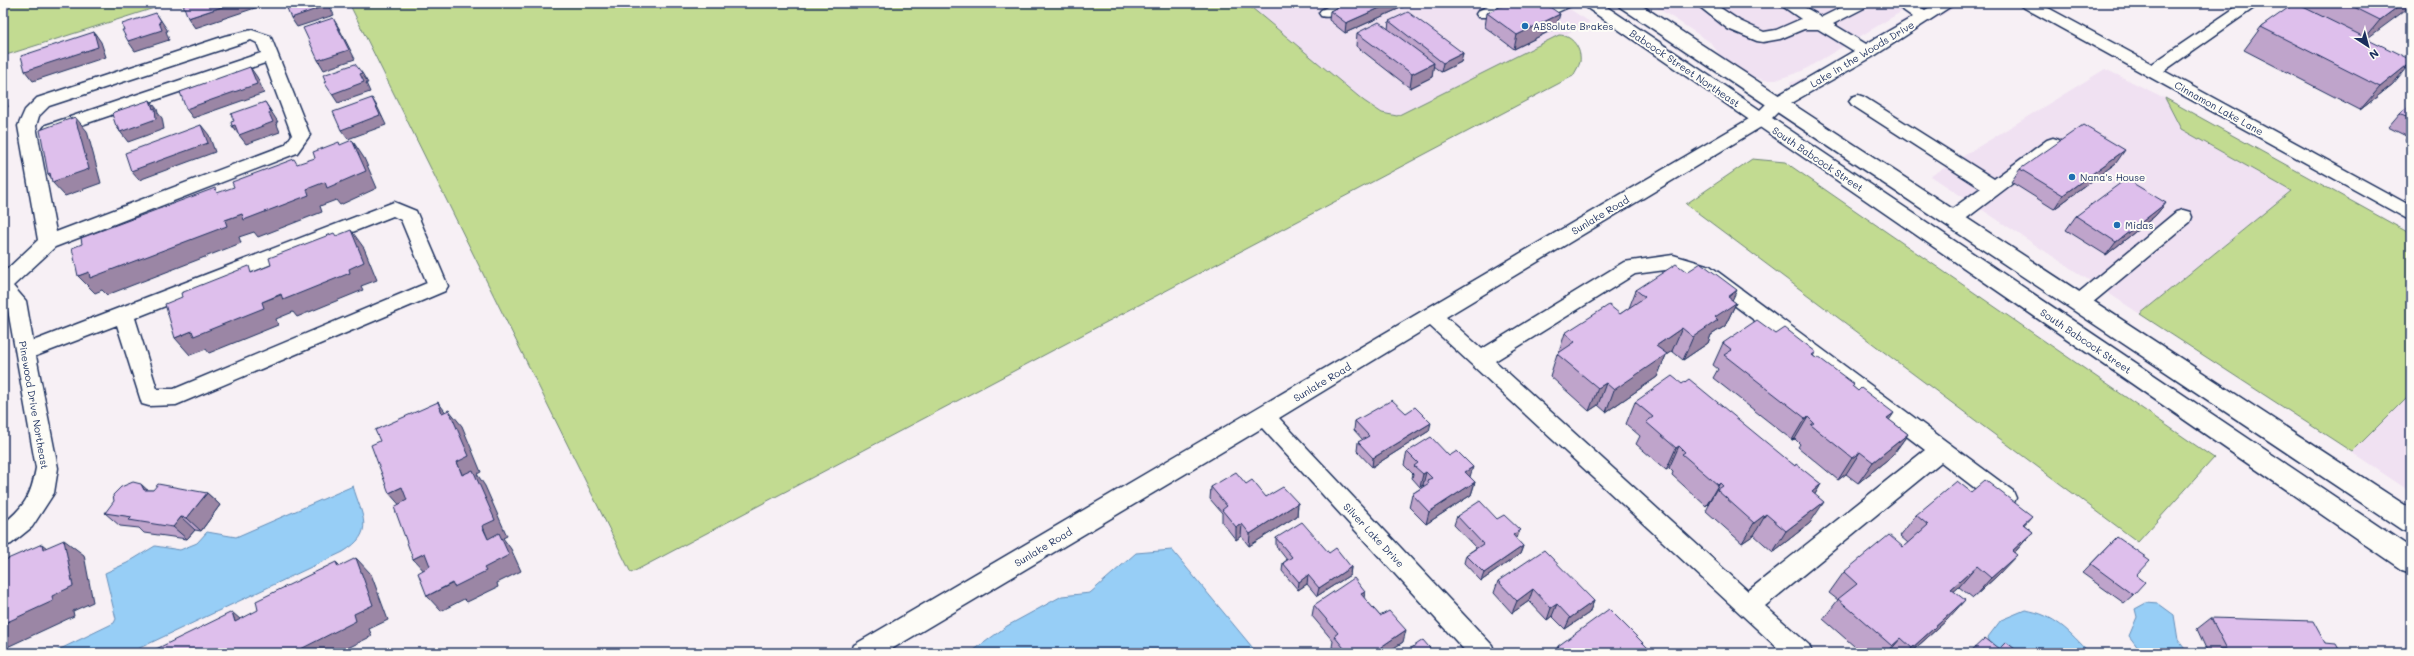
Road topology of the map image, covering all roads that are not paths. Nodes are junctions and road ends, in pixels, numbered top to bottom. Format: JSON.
{"nodes":[{"id":1,"x":1348,"y":3,"type":"edge"},
{"id":2,"x":1507,"y":3,"type":"edge"},
{"id":3,"x":1539,"y":3,"type":"edge"},
{"id":4,"x":1565,"y":3,"type":"edge"},
{"id":5,"x":1590,"y":3,"type":"edge"},
{"id":6,"x":1626,"y":3,"type":"edge"},
{"id":7,"x":1704,"y":3,"type":"edge"},
{"id":8,"x":1786,"y":3,"type":"edge"},
{"id":9,"x":1862,"y":3,"type":"edge"},
{"id":10,"x":1901,"y":3,"type":"edge"},
{"id":11,"x":1948,"y":3,"type":"edge"},
{"id":12,"x":2027,"y":3,"type":"edge"},
{"id":13,"x":2253,"y":3,"type":"edge"},
{"id":14,"x":1327,"y":13,"type":"dead end"},
{"id":15,"x":1484,"y":14,"type":"dead end"},
{"id":16,"x":1924,"y":17,"type":"junction"},
{"id":17,"x":1821,"y":24,"type":"junction"},
{"id":18,"x":1868,"y":52,"type":"junction"},
{"id":19,"x":270,"y":56,"type":"junction"},
{"id":20,"x":2152,"y":72,"type":"junction"},
{"id":21,"x":1858,"y":101,"type":"dead end"},
{"id":22,"x":1776,"y":104,"type":"junction"},
{"id":23,"x":1760,"y":120,"type":"junction"},
{"id":24,"x":29,"y":137,"type":"junction"},
{"id":25,"x":2053,"y":144,"type":"edge"},
{"id":26,"x":1995,"y":188,"type":"junction"},
{"id":27,"x":2411,"y":214,"type":"edge"},
{"id":28,"x":2182,"y":217,"type":"dead end"},
{"id":29,"x":1952,"y":219,"type":"junction"},
{"id":30,"x":48,"y":242,"type":"junction"},
{"id":31,"x":3,"y":284,"type":"edge"},
{"id":32,"x":3,"y":287,"type":"edge"},
{"id":33,"x":2079,"y":303,"type":"junction"},
{"id":34,"x":124,"y":314,"type":"junction"},
{"id":35,"x":1432,"y":316,"type":"junction"},
{"id":36,"x":26,"y":352,"type":"junction"},
{"id":37,"x":1481,"y":360,"type":"junction"},
{"id":38,"x":1264,"y":416,"type":"junction"},
{"id":39,"x":1942,"y":450,"type":"junction"},
{"id":40,"x":2275,"y":470,"type":"junction"},
{"id":41,"x":2023,"y":511,"type":"edge"},
{"id":42,"x":2411,"y":522,"type":"edge"},
{"id":43,"x":3,"y":537,"type":"edge"},
{"id":44,"x":2411,"y":545,"type":"edge"},
{"id":45,"x":2411,"y":562,"type":"edge"},
{"id":46,"x":1748,"y":605,"type":"junction"},
{"id":47,"x":863,"y":653,"type":"edge"},
{"id":48,"x":1483,"y":653,"type":"edge"},
{"id":49,"x":1800,"y":653,"type":"edge"}],
"edges":[{"from":1,"to":14,"type":"street"},
{"from":2,"to":15,"type":"street"},
{"from":3,"to":4,"type":"street"},
{"from":5,"to":23,"type":"main road","name":"Babcock Street Northeast"},
{"from":6,"to":22,"type":"main road","name":"Babcock Street Northeast"},
{"from":7,"to":17,"type":"street"},
{"from":8,"to":17,"type":"street"},
{"from":9,"to":17,"type":"street"},
{"from":10,"to":16,"type":"street"},
{"from":11,"to":16,"type":"street","name":"Lake in the Woods Drive"},
{"from":12,"to":20,"type":"street","name":"Cinnamon Lake Lane"},
{"from":13,"to":20,"type":"street"},
{"from":16,"to":18,"type":"street","name":"Lake in the Woods Drive"},
{"from":17,"to":18,"type":"street"},
{"from":18,"to":22,"type":"street","name":"Lake in the Woods Drive"},
{"from":19,"to":24,"type":"street"},
{"from":19,"to":24,"type":"street"},
{"from":19,"to":30,"type":"street"},
{"from":20,"to":27,"type":"street","name":"Cinnamon Lake Lane"},
{"from":21,"to":26,"type":"street"},
{"from":22,"to":23,"type":"street","name":"Sunlake Road"},
{"from":22,"to":29,"type":"main road"},
{"from":23,"to":35,"type":"street","name":"Sunlake Road"},
{"from":23,"to":40,"type":"main road","name":"South Babcock Street"},
{"from":24,"to":30,"type":"street"},
{"from":25,"to":26,"type":"street"},
{"from":26,"to":29,"type":"street"},
{"from":28,"to":33,"type":"street"},
{"from":29,"to":33,"type":"main road"},
{"from":30,"to":31,"type":"street"},
{"from":32,"to":36,"type":"street","name":"Pinewood Drive Northeast"},
{"from":33,"to":42,"type":"main road"},
{"from":34,"to":34,"type":"street"},
{"from":34,"to":36,"type":"street"},
{"from":35,"to":37,"type":"street"},
{"from":35,"to":38,"type":"street","name":"Sunlake Road"},
{"from":36,"to":43,"type":"street","name":"Pinewood Drive Northeast"},
{"from":37,"to":39,"type":"street"},
{"from":37,"to":46,"type":"street"},
{"from":38,"to":47,"type":"street","name":"Sunlake Road"},
{"from":38,"to":48,"type":"street","name":"Silver Lake Drive"},
{"from":39,"to":41,"type":"street"},
{"from":39,"to":46,"type":"street"},
{"from":40,"to":44,"type":"main road"},
{"from":40,"to":45,"type":"main road","name":"South Babcock Street"},
{"from":46,"to":49,"type":"street"}]}
